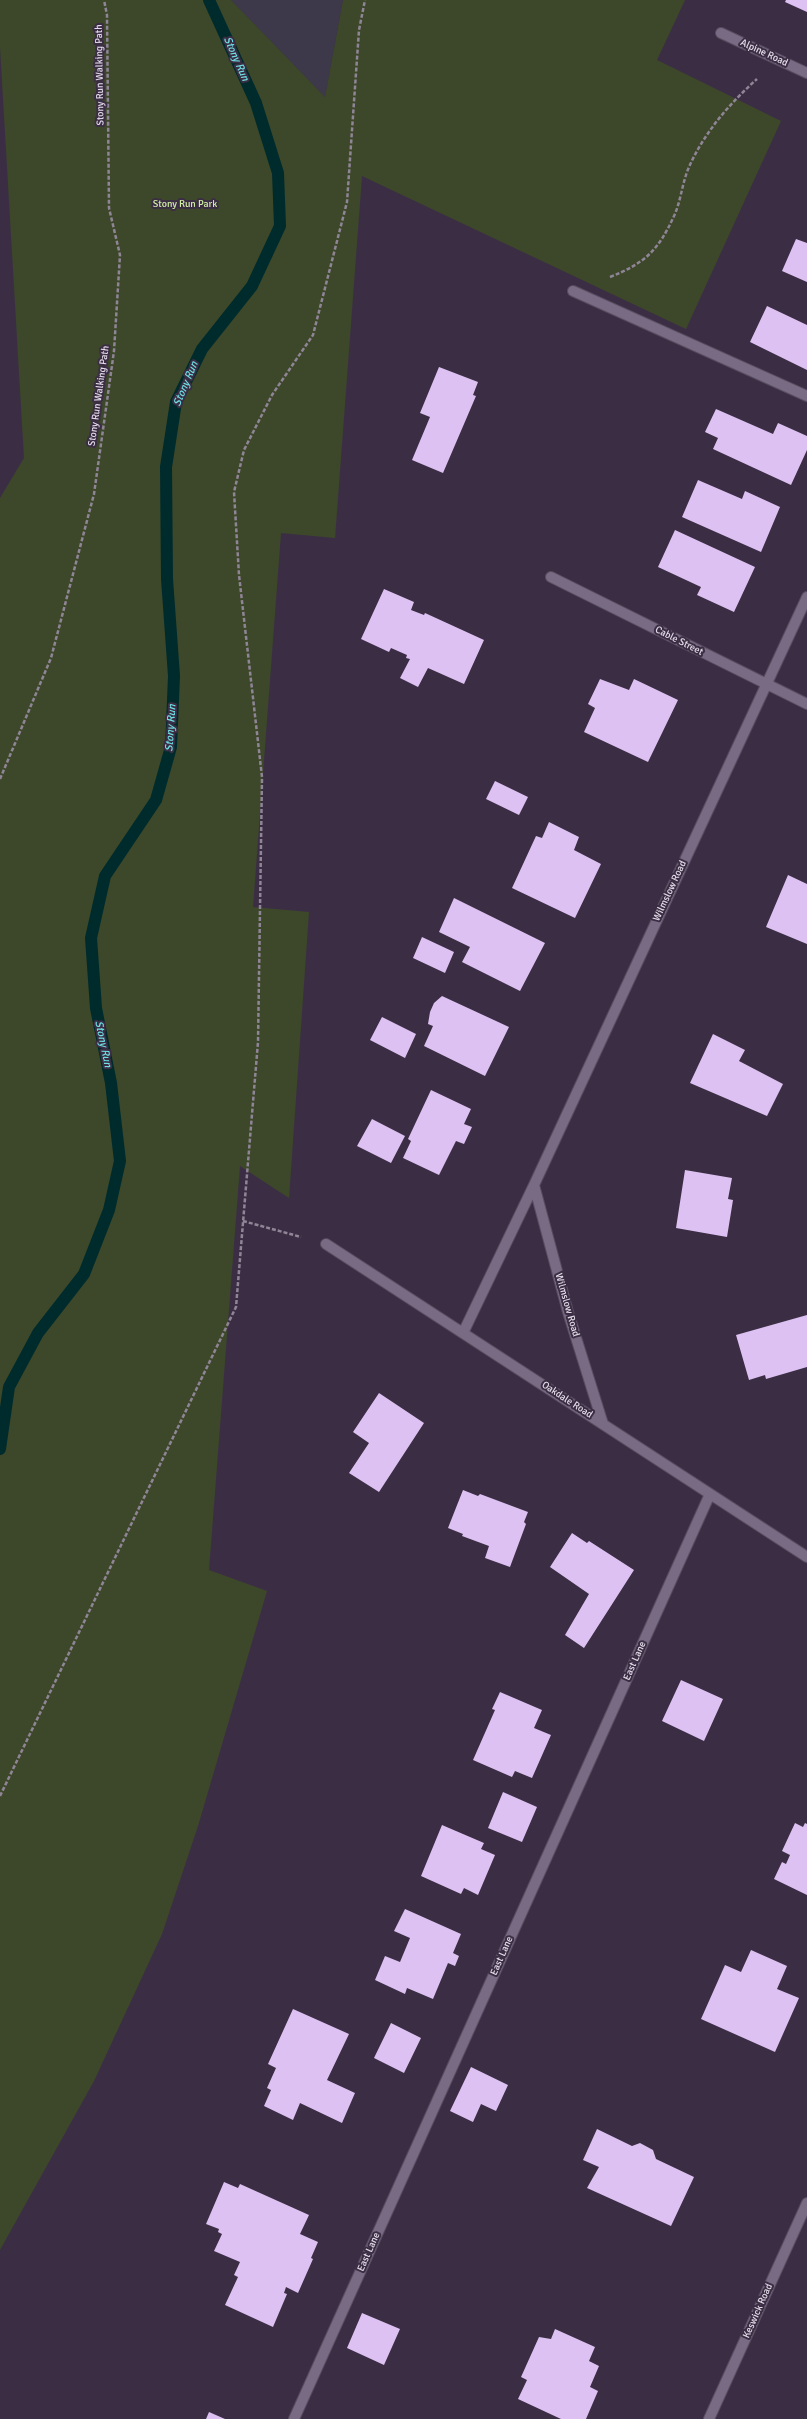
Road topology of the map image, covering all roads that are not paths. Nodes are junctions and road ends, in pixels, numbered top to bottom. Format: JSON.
{"nodes":[{"id":1,"x":722,"y":33,"type":"dead end"},
{"id":2,"x":807,"y":73,"type":"edge"},
{"id":3,"x":573,"y":291,"type":"road end"},
{"id":4,"x":807,"y":396,"type":"edge"},
{"id":5,"x":551,"y":576,"type":"dead end"},
{"id":6,"x":807,"y":597,"type":"edge"},
{"id":7,"x":766,"y":685,"type":"junction"},
{"id":8,"x":807,"y":704,"type":"edge"},
{"id":9,"x":534,"y":1185,"type":"junction"},
{"id":10,"x":326,"y":1244,"type":"road end"},
{"id":11,"x":463,"y":1333,"type":"junction"},
{"id":12,"x":603,"y":1424,"type":"junction"},
{"id":13,"x":710,"y":1494,"type":"junction"},
{"id":14,"x":807,"y":1557,"type":"edge"},
{"id":15,"x":807,"y":2203,"type":"edge"},
{"id":16,"x":294,"y":2419,"type":"edge"},
{"id":17,"x":709,"y":2419,"type":"edge"}],
"edges":[{"from":1,"to":2,"type":"street","name":"Alpine Road"},
{"from":3,"to":4,"type":"street"},
{"from":5,"to":7,"type":"street","name":"Cable Street"},
{"from":6,"to":7,"type":"street","name":"Wilmslow Road"},
{"from":7,"to":8,"type":"street","name":"Cable Street"},
{"from":7,"to":9,"type":"street","name":"Wilmslow Road"},
{"from":9,"to":11,"type":"street","name":"Wilmslow Road"},
{"from":9,"to":12,"type":"street","name":"Wilmslow Road"},
{"from":10,"to":11,"type":"street","name":"Oakdale Road"},
{"from":11,"to":12,"type":"street","name":"Oakdale Road"},
{"from":12,"to":13,"type":"street","name":"Oakdale Road"},
{"from":13,"to":14,"type":"street","name":"Oakdale Road"},
{"from":13,"to":16,"type":"street","name":"East Lane"},
{"from":15,"to":17,"type":"street","name":"Keswick Road"}]}
